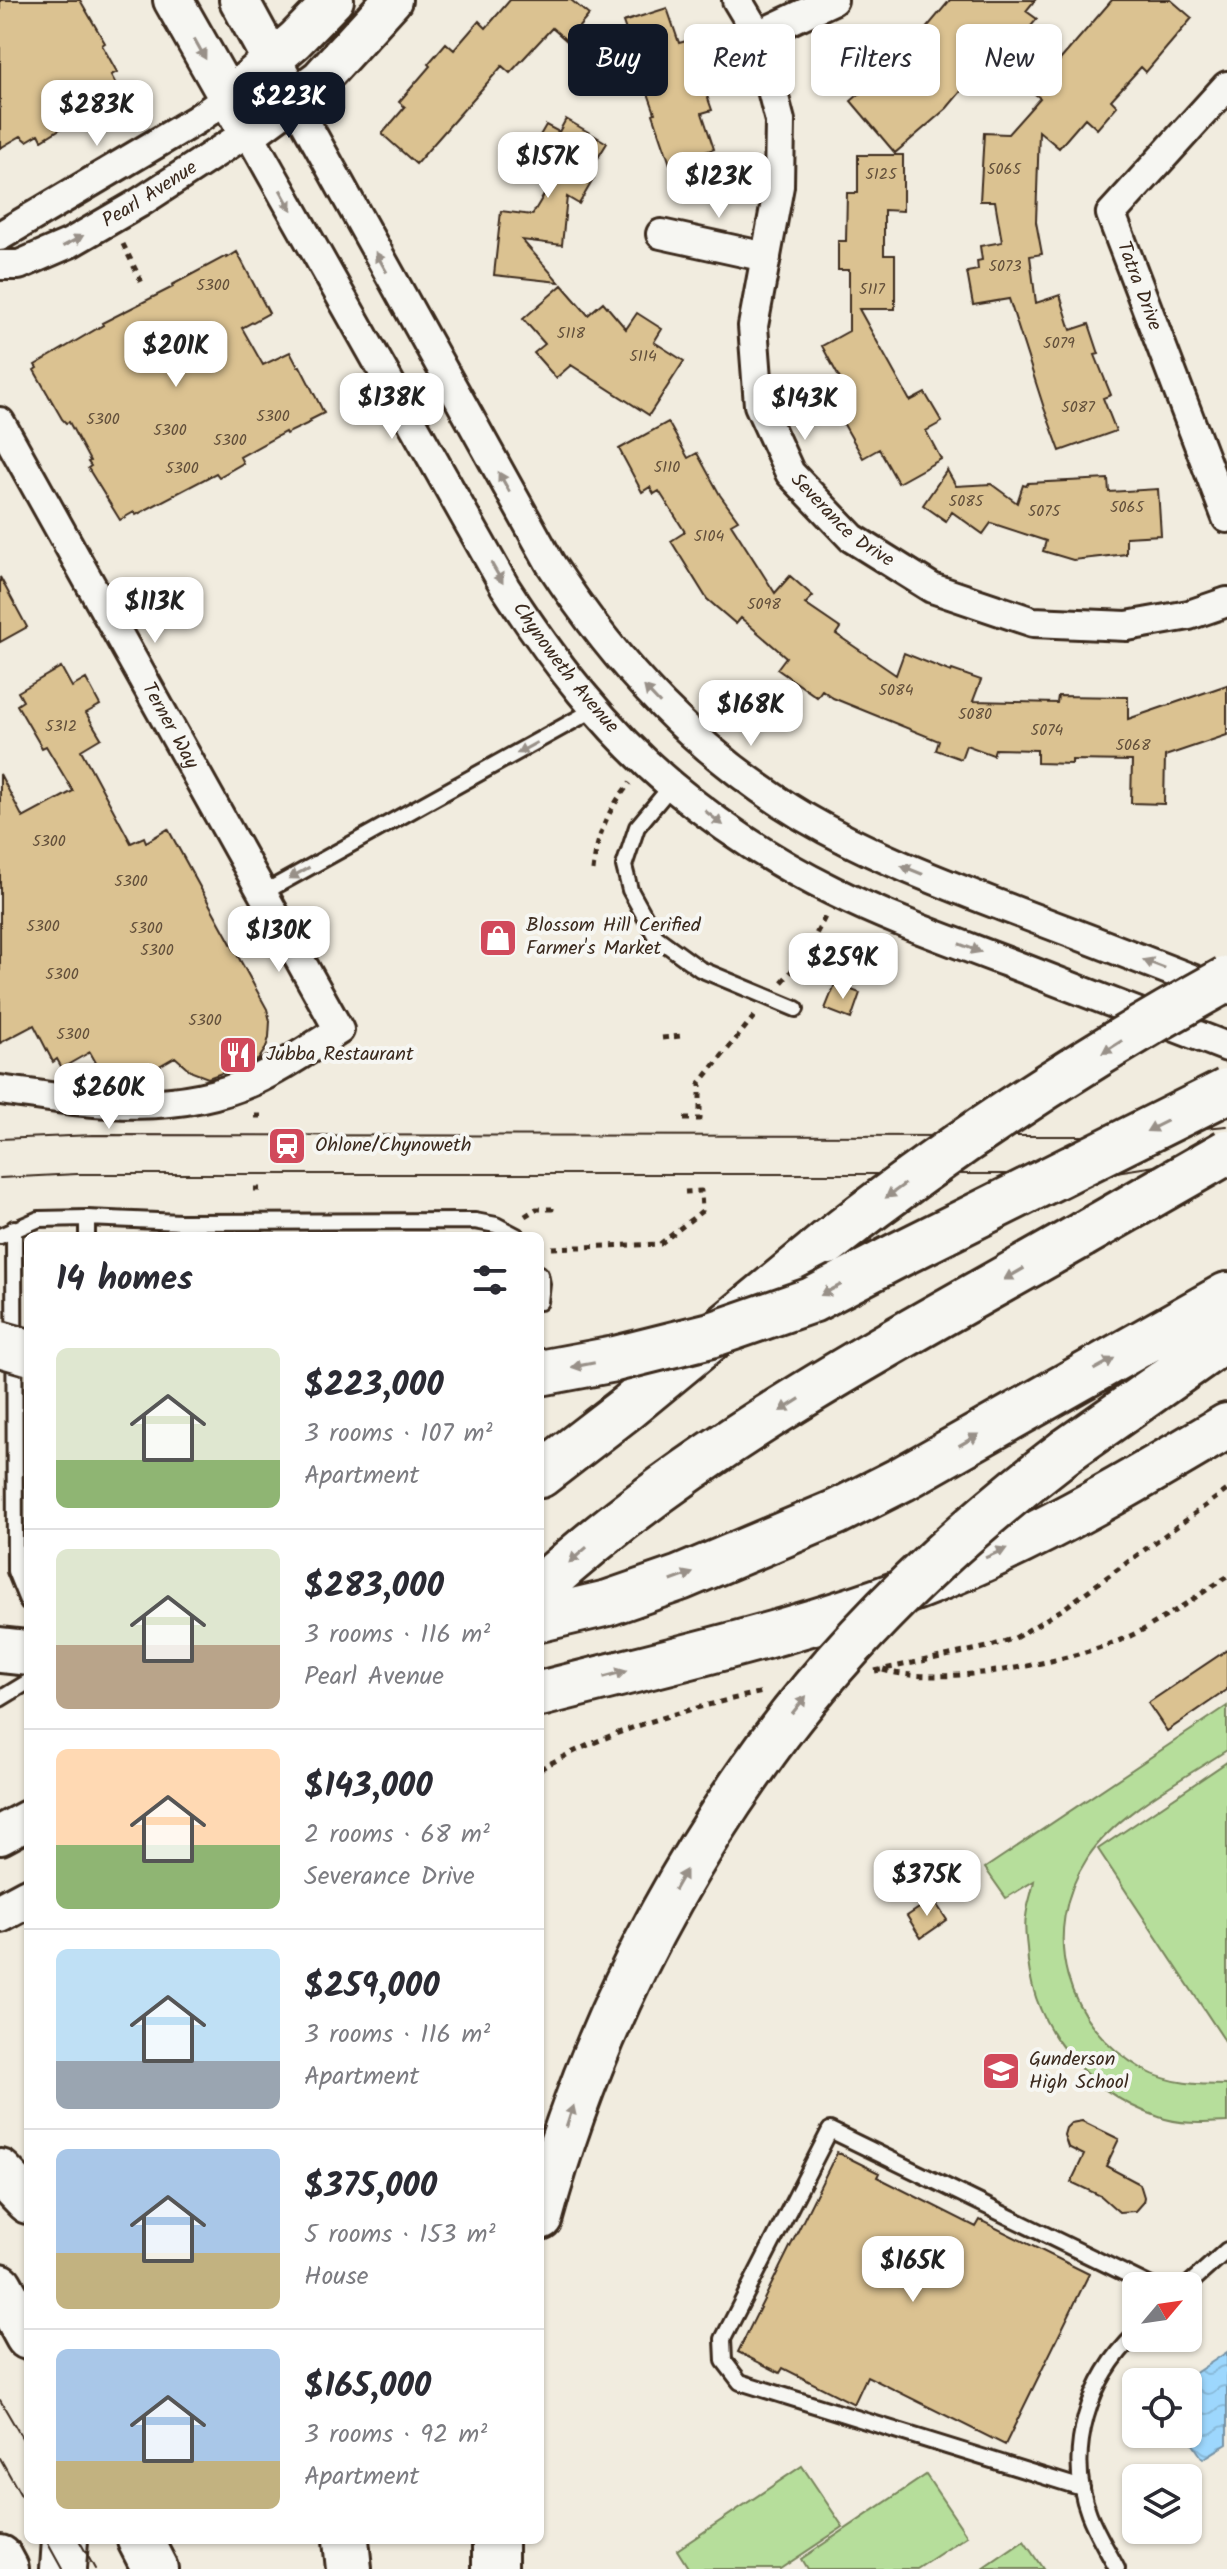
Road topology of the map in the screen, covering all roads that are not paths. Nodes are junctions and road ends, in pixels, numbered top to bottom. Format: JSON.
{"nodes":[{"id":1,"x":173,"y":0,"type":"edge"},
{"id":2,"x":239,"y":0,"type":"edge"},
{"id":3,"x":334,"y":0,"type":"edge"},
{"id":4,"x":392,"y":0,"type":"edge"},
{"id":5,"x":737,"y":0,"type":"edge"},
{"id":6,"x":833,"y":0,"type":"edge"},
{"id":7,"x":751,"y":24,"type":"edge"},
{"id":8,"x":782,"y":24,"type":"edge"},
{"id":9,"x":271,"y":59,"type":"junction"},
{"id":10,"x":1227,"y":86,"type":"edge"},
{"id":11,"x":774,"y":96,"type":"edge"},
{"id":12,"x":229,"y":97,"type":"junction"},
{"id":13,"x":292,"y":98,"type":"junction"},
{"id":14,"x":248,"y":132,"type":"junction"},
{"id":15,"x":661,"y":234,"type":"dead end"},
{"id":16,"x":0,"y":236,"type":"edge"},
{"id":17,"x":766,"y":257,"type":"junction"},
{"id":18,"x":0,"y":265,"type":"edge"},
{"id":19,"x":0,"y":422,"type":"edge"},
{"id":20,"x":1227,"y":518,"type":"edge"},
{"id":21,"x":1227,"y":602,"type":"edge"},
{"id":22,"x":595,"y":709,"type":"junction"},
{"id":23,"x":672,"y":785,"type":"junction"},
{"id":24,"x":263,"y":893,"type":"junction"},
{"id":25,"x":1227,"y":979,"type":"edge"},
{"id":26,"x":1227,"y":992,"type":"edge"},
{"id":27,"x":796,"y":1009,"type":"dead end"},
{"id":28,"x":1227,"y":1047,"type":"edge"},
{"id":29,"x":0,"y":1090,"type":"edge"},
{"id":30,"x":1227,"y":1091,"type":"edge"},
{"id":31,"x":1227,"y":1152,"type":"edge"},
{"id":32,"x":87,"y":1218,"type":"junction"},
{"id":33,"x":129,"y":1220,"type":"junction"},
{"id":34,"x":181,"y":1222,"type":"junction"},
{"id":35,"x":14,"y":1228,"type":"junction"},
{"id":36,"x":87,"y":1232,"type":"edge"},
{"id":37,"x":129,"y":1232,"type":"edge"},
{"id":38,"x":187,"y":1232,"type":"edge"},
{"id":39,"x":509,"y":1232,"type":"edge"},
{"id":40,"x":0,"y":1236,"type":"edge"},
{"id":41,"x":1227,"y":1295,"type":"edge"},
{"id":42,"x":1227,"y":1338,"type":"edge"},
{"id":43,"x":0,"y":1344,"type":"edge"},
{"id":44,"x":24,"y":1351,"type":"edge"},
{"id":45,"x":544,"y":1372,"type":"edge"},
{"id":46,"x":1227,"y":1426,"type":"edge"},
{"id":47,"x":544,"y":1472,"type":"edge"},
{"id":48,"x":544,"y":1585,"type":"edge"},
{"id":49,"x":24,"y":1593,"type":"edge"},
{"id":50,"x":544,"y":1618,"type":"edge"},
{"id":51,"x":0,"y":1650,"type":"edge"},
{"id":52,"x":24,"y":1653,"type":"edge"},
{"id":53,"x":24,"y":1684,"type":"edge"},
{"id":54,"x":544,"y":1693,"type":"edge"},
{"id":55,"x":0,"y":1699,"type":"edge"},
{"id":56,"x":24,"y":1822,"type":"edge"},
{"id":57,"x":0,"y":1835,"type":"edge"},
{"id":58,"x":24,"y":1900,"type":"edge"},
{"id":59,"x":0,"y":1913,"type":"edge"},
{"id":60,"x":0,"y":2172,"type":"edge"},
{"id":61,"x":24,"y":2197,"type":"edge"},
{"id":62,"x":544,"y":2204,"type":"edge"},
{"id":63,"x":1227,"y":2250,"type":"edge"},
{"id":64,"x":1122,"y":2272,"type":"edge"},
{"id":65,"x":1202,"y":2272,"type":"edge"},
{"id":66,"x":0,"y":2286,"type":"edge"},
{"id":67,"x":24,"y":2330,"type":"edge"},
{"id":68,"x":1122,"y":2348,"type":"edge"},
{"id":69,"x":1082,"y":2488,"type":"junction"},
{"id":70,"x":65,"y":2544,"type":"edge"},
{"id":71,"x":142,"y":2544,"type":"edge"},
{"id":72,"x":346,"y":2544,"type":"edge"},
{"id":73,"x":495,"y":2544,"type":"edge"},
{"id":74,"x":0,"y":2558,"type":"edge"},
{"id":75,"x":6,"y":2569,"type":"edge"},
{"id":76,"x":63,"y":2569,"type":"edge"},
{"id":77,"x":155,"y":2569,"type":"edge"},
{"id":78,"x":349,"y":2569,"type":"edge"},
{"id":79,"x":495,"y":2569,"type":"edge"},
{"id":80,"x":1117,"y":2569,"type":"edge"}],
"edges":[{"from":1,"to":12,"type":"street","name":"Chynoweth Avenue","one_way":true},
{"from":2,"to":9,"type":"street"},
{"from":3,"to":9,"type":"street","name":"Pearl Avenue"},
{"from":4,"to":13,"type":"street","name":"Pearl Avenue"},
{"from":5,"to":7,"type":"street","name":"Severance Drive"},
{"from":6,"to":8,"type":"street"},
{"from":9,"to":12,"type":"street","name":"Pearl Avenue"},
{"from":9,"to":13,"type":"street"},
{"from":10,"to":20,"type":"street","name":"Tatra Drive"},
{"from":11,"to":17,"type":"street","name":"Severance Drive"},
{"from":12,"to":14,"type":"street","name":"Chynoweth Avenue"},
{"from":12,"to":16,"type":"street","name":"Pearl Avenue"},
{"from":13,"to":14,"type":"street","name":"Pearl Avenue"},
{"from":26,"to":13,"type":"street","one_way":true},
{"from":18,"to":14,"type":"street","name":"Pearl Avenue","one_way":true},
{"from":14,"to":22,"type":"street","name":"Chynoweth Avenue","one_way":true},
{"from":15,"to":17,"type":"street"},
{"from":17,"to":21,"type":"street","name":"Severance Drive"},
{"from":19,"to":24,"type":"street","name":"Terner Way"},
{"from":22,"to":23,"type":"street","name":"Chynoweth Avenue"},
{"from":22,"to":24,"type":"lane","one_way":true},
{"from":23,"to":27,"type":"lane"},
{"from":23,"to":28,"type":"street","name":"Chynoweth Avenue","one_way":true},
{"from":24,"to":29,"type":"street","name":"Terner Way"},
{"from":25,"to":47,"type":"highway","one_way":true,"bridge":true},
{"from":30,"to":45,"type":"highway","one_way":true,"bridge":true},
{"from":31,"to":48,"type":"highway","one_way":true,"bridge":true},
{"from":32,"to":33,"type":"lane"},
{"from":32,"to":35,"type":"lane"},
{"from":32,"to":36,"type":"lane"},
{"from":33,"to":34,"type":"lane"},
{"from":33,"to":37,"type":"lane"},
{"from":34,"to":38,"type":"lane"},
{"from":34,"to":39,"type":"lane"},
{"from":35,"to":40,"type":"lane"},
{"from":35,"to":49,"type":"lane"},
{"from":50,"to":41,"type":"highway","one_way":true},
{"from":62,"to":42,"type":"highway","one_way":true,"bridge":true},
{"from":43,"to":44,"type":"highway","bridge":true},
{"from":54,"to":46,"type":"highway","one_way":true},
{"from":51,"to":52,"type":"highway"},
{"from":53,"to":55,"type":"lane"},
{"from":56,"to":57,"type":"street"},
{"from":58,"to":59,"type":"street"},
{"from":60,"to":61,"type":"highway"},
{"from":63,"to":65,"type":"lane"},
{"from":64,"to":69,"type":"lane"},
{"from":66,"to":67,"type":"highway"},
{"from":68,"to":69,"type":"lane"},
{"from":69,"to":80,"type":"lane"},
{"from":70,"to":76,"type":"highway"},
{"from":71,"to":77,"type":"highway"},
{"from":72,"to":78,"type":"highway"},
{"from":73,"to":79,"type":"highway"},
{"from":74,"to":75,"type":"highway"}]}
